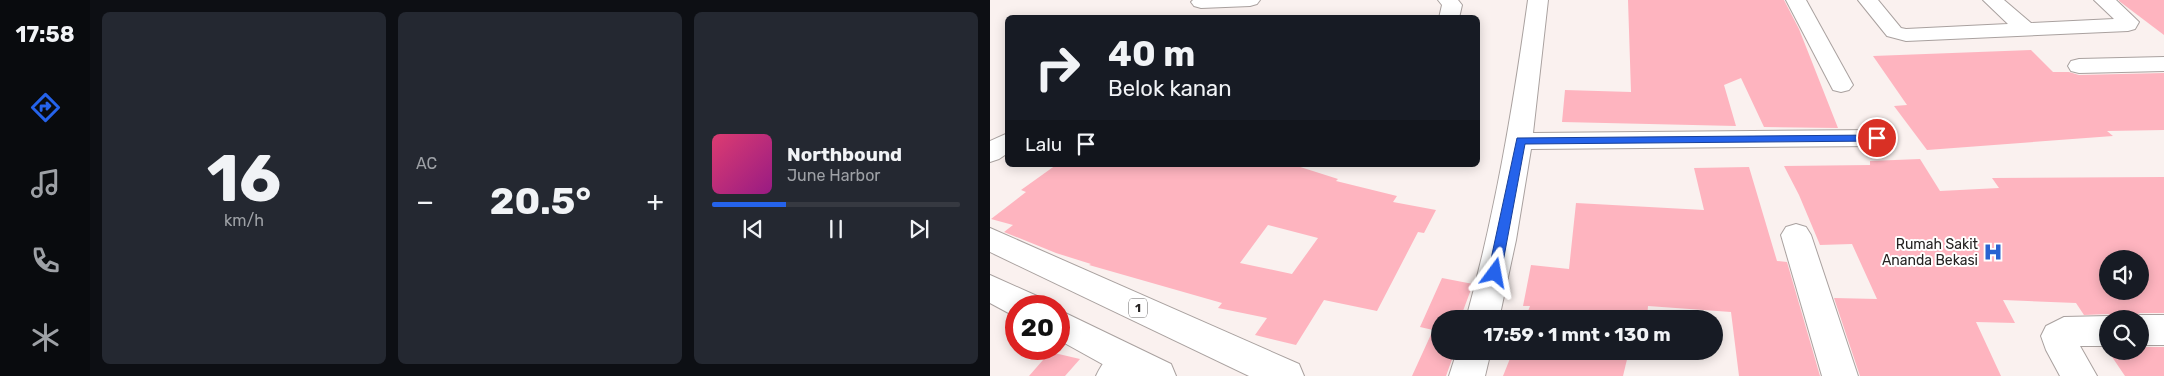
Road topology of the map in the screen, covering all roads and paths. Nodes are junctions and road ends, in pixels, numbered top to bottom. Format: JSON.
{"nodes":[{"id":1,"x":1250,"y":0,"type":"edge"},
{"id":2,"x":1448,"y":0,"type":"edge"},
{"id":3,"x":1538,"y":0,"type":"edge"},
{"id":4,"x":1796,"y":0,"type":"edge"},
{"id":5,"x":1868,"y":0,"type":"edge"},
{"id":6,"x":1993,"y":0,"type":"edge"},
{"id":7,"x":2104,"y":0,"type":"edge"},
{"id":8,"x":1201,"y":1,"type":"edge"},
{"id":9,"x":1189,"y":15,"type":"edge"},
{"id":10,"x":1450,"y":15,"type":"edge"},
{"id":11,"x":2027,"y":31,"type":"junction"},
{"id":12,"x":2164,"y":64,"type":"edge"},
{"id":13,"x":2079,"y":66,"type":"dead end"},
{"id":14,"x":1841,"y":85,"type":"dead end"},
{"id":15,"x":1877,"y":138,"type":"dead end"},
{"id":16,"x":1520,"y":141,"type":"junction"},
{"id":17,"x":1005,"y":143,"type":"edge"},
{"id":18,"x":990,"y":152,"type":"edge"},
{"id":19,"x":1796,"y":235,"type":"dead end"},
{"id":20,"x":990,"y":239,"type":"edge"},
{"id":21,"x":990,"y":288,"type":"edge"},
{"id":22,"x":1005,"y":296,"type":"edge"},
{"id":23,"x":1485,"y":310,"type":"edge"},
{"id":24,"x":2149,"y":330,"type":"edge"},
{"id":25,"x":2164,"y":330,"type":"edge"},
{"id":26,"x":2099,"y":331,"type":"edge"},
{"id":27,"x":1070,"y":332,"type":"edge"},
{"id":28,"x":1471,"y":360,"type":"edge"},
{"id":29,"x":1120,"y":368,"type":"edge"},
{"id":30,"x":1158,"y":376,"type":"edge"},
{"id":31,"x":1286,"y":376,"type":"edge"},
{"id":32,"x":1467,"y":376,"type":"edge"},
{"id":33,"x":1840,"y":376,"type":"edge"},
{"id":34,"x":2079,"y":376,"type":"edge"}],
"edges":[{"from":1,"to":8,"type":"main road"},
{"from":2,"to":10,"type":"main road"},
{"from":3,"to":16,"type":"main road"},
{"from":4,"to":14,"type":"main road"},
{"from":5,"to":11,"type":"main road"},
{"from":6,"to":11,"type":"main road"},
{"from":7,"to":11,"type":"main road"},
{"from":8,"to":9,"type":"main road"},
{"from":12,"to":13,"type":"main road"},
{"from":15,"to":16,"type":"main road"},
{"from":16,"to":23,"type":"main road"},
{"from":17,"to":18,"type":"main road"},
{"from":19,"to":33,"type":"main road"},
{"from":20,"to":31,"type":"main road","number":"1"},
{"from":21,"to":22,"type":"main road"},
{"from":24,"to":25,"type":"main road"},
{"from":26,"to":34,"type":"main road"},
{"from":27,"to":29,"type":"main road"},
{"from":28,"to":32,"type":"main road"},
{"from":29,"to":30,"type":"main road"}]}
